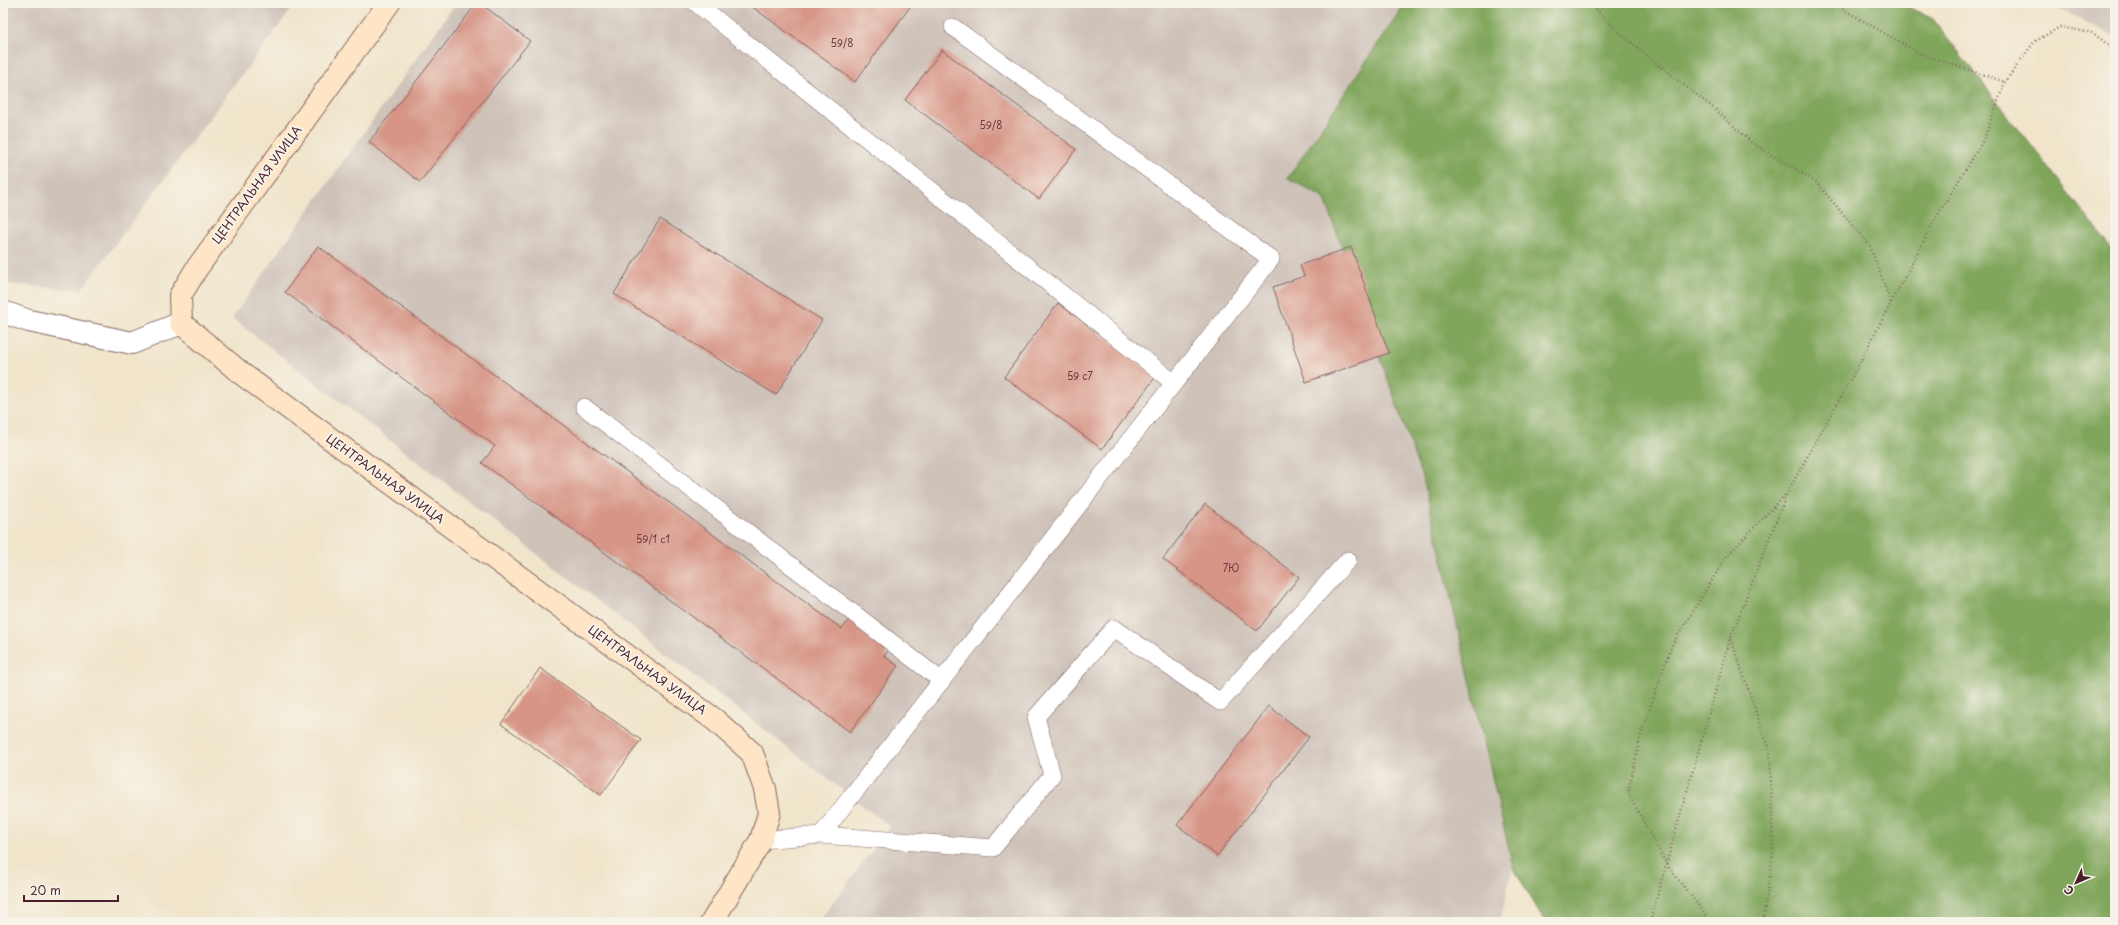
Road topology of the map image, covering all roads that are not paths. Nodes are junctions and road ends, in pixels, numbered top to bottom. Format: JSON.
{"nodes":[{"id":1,"x":389,"y":3,"type":"edge"},
{"id":2,"x":696,"y":3,"type":"edge"},
{"id":3,"x":953,"y":27,"type":"dead end"},
{"id":4,"x":3,"y":312,"type":"edge"},
{"id":5,"x":181,"y":323,"type":"junction"},
{"id":6,"x":1174,"y":383,"type":"junction"},
{"id":7,"x":584,"y":407,"type":"dead end"},
{"id":8,"x":1348,"y":560,"type":"dead end"},
{"id":9,"x":942,"y":681,"type":"junction"},
{"id":10,"x":821,"y":835,"type":"junction"},
{"id":11,"x":761,"y":840,"type":"junction"},
{"id":12,"x":712,"y":922,"type":"edge"}],
"edges":[{"from":1,"to":5,"type":"main road","name":"ЦЕНТРАЛЬНАЯ УЛИЦА"},
{"from":2,"to":6,"type":"lane"},
{"from":3,"to":6,"type":"lane"},
{"from":4,"to":5,"type":"street"},
{"from":5,"to":11,"type":"main road","name":"ЦЕНТРАЛЬНАЯ УЛИЦА"},
{"from":6,"to":9,"type":"lane"},
{"from":7,"to":9,"type":"lane"},
{"from":8,"to":10,"type":"lane"},
{"from":9,"to":10,"type":"lane"},
{"from":10,"to":11,"type":"lane"},
{"from":11,"to":12,"type":"main road","name":"ЦЕНТРАЛЬНАЯ УЛИЦА"}]}
